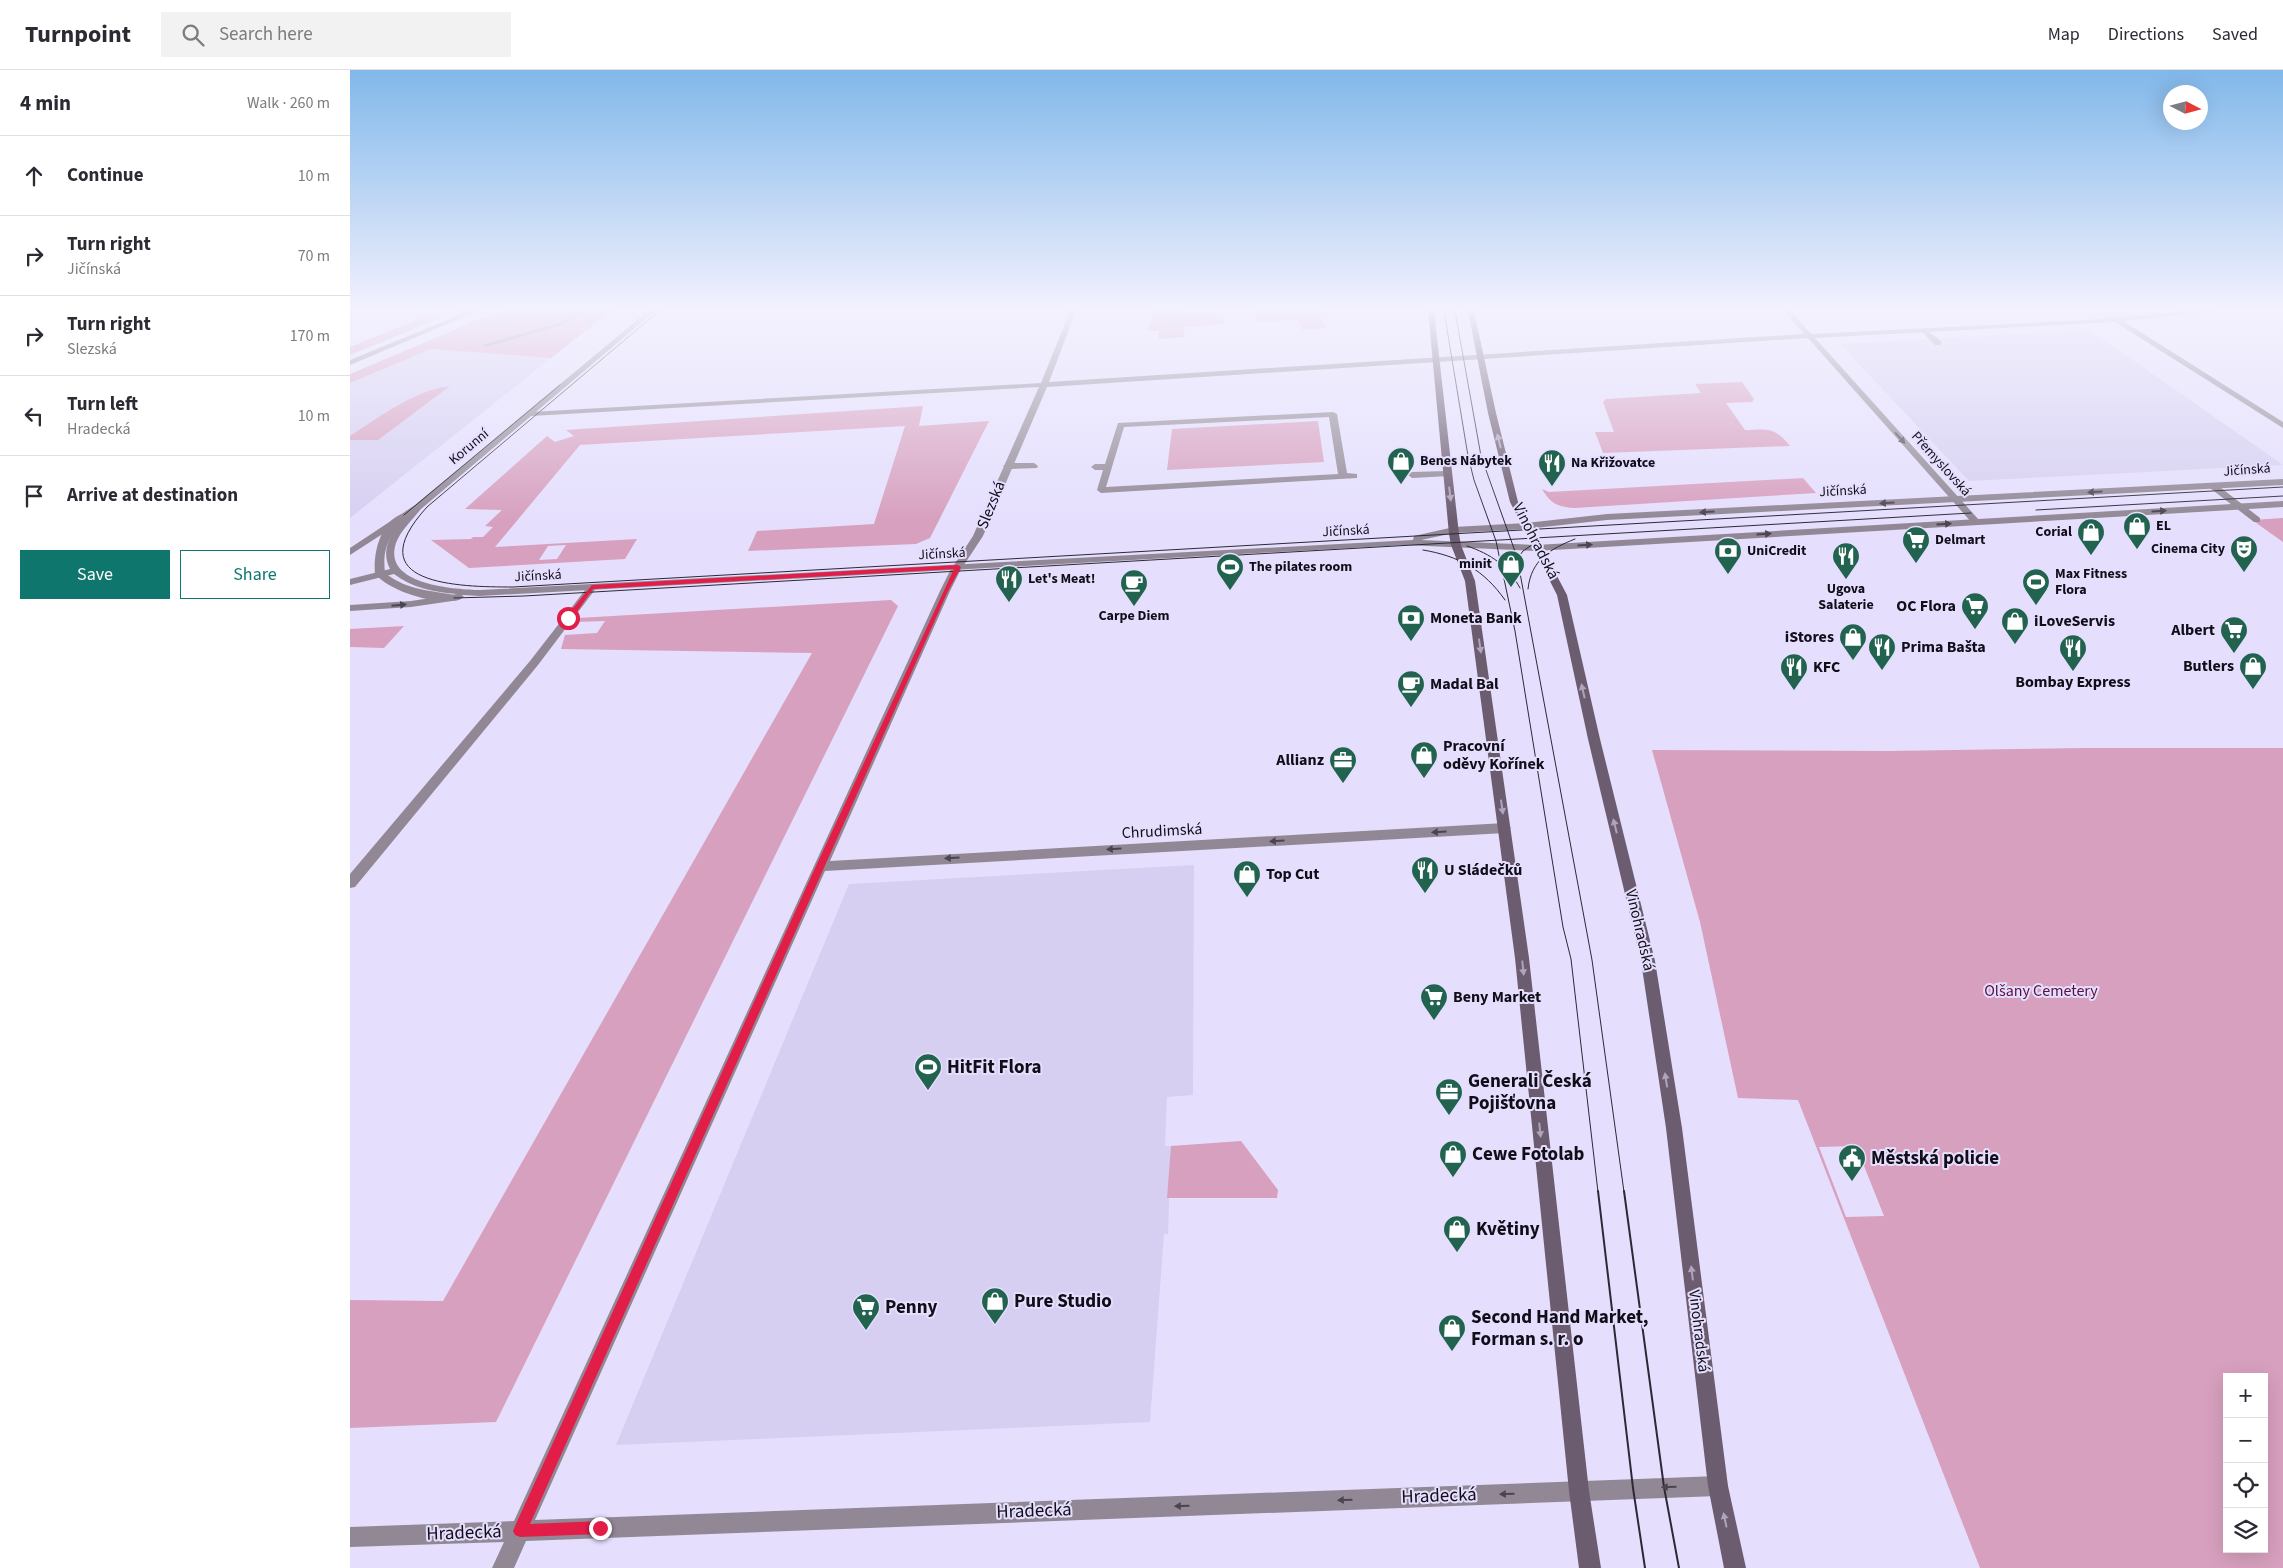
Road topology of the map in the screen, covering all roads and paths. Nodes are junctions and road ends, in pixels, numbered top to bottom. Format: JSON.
{"nodes":[{"id":1,"x":570,"y":381,"type":"edge"},
{"id":2,"x":1045,"y":381,"type":"edge"},
{"id":3,"x":1108,"y":381,"type":"edge"},
{"id":4,"x":1439,"y":381,"type":"edge"},
{"id":5,"x":1486,"y":381,"type":"edge"},
{"id":6,"x":1849,"y":381,"type":"edge"},
{"id":7,"x":2212,"y":381,"type":"edge"},
{"id":8,"x":1043,"y":385,"type":"junction"},
{"id":9,"x":531,"y":414,"type":"junction"},
{"id":10,"x":2283,"y":426,"type":"edge"},
{"id":11,"x":1007,"y":466,"type":"junction"},
{"id":12,"x":1034,"y":466,"type":"dead end"},
{"id":13,"x":1108,"y":466,"type":"junction"},
{"id":14,"x":1095,"y":467,"type":"dead end"},
{"id":15,"x":1447,"y":474,"type":"junction"},
{"id":16,"x":1412,"y":475,"type":"dead end"},
{"id":17,"x":1343,"y":476,"type":"junction"},
{"id":18,"x":1354,"y":476,"type":"dead end"},
{"id":19,"x":2283,"y":482,"type":"edge"},
{"id":20,"x":2214,"y":486,"type":"junction"},
{"id":21,"x":1953,"y":499,"type":"junction"},
{"id":22,"x":2283,"y":504,"type":"edge"},
{"id":23,"x":2240,"y":507,"type":"junction"},
{"id":24,"x":418,"y":508,"type":"junction"},
{"id":25,"x":404,"y":515,"type":"junction"},
{"id":26,"x":2257,"y":520,"type":"dead end"},
{"id":27,"x":1976,"y":522,"type":"junction"},
{"id":28,"x":1526,"y":526,"type":"junction"},
{"id":29,"x":1455,"y":537,"type":"junction"},
{"id":30,"x":1405,"y":542,"type":"junction"},
{"id":31,"x":1536,"y":548,"type":"junction"},
{"id":32,"x":350,"y":552,"type":"edge"},
{"id":33,"x":958,"y":567,"type":"junction"},
{"id":34,"x":397,"y":570,"type":"junction"},
{"id":35,"x":380,"y":574,"type":"junction"},
{"id":36,"x":350,"y":582,"type":"edge"},
{"id":37,"x":592,"y":587,"type":"junction"},
{"id":38,"x":480,"y":593,"type":"junction"},
{"id":39,"x":454,"y":598,"type":"junction"},
{"id":40,"x":350,"y":608,"type":"edge"},
{"id":41,"x":1505,"y":828,"type":"junction"},
{"id":42,"x":820,"y":866,"type":"junction"},
{"id":43,"x":355,"y":873,"type":"edge"},
{"id":44,"x":350,"y":884,"type":"edge"},
{"id":45,"x":1718,"y":1486,"type":"junction"},
{"id":46,"x":1579,"y":1491,"type":"junction"},
{"id":47,"x":520,"y":1531,"type":"junction"},
{"id":48,"x":350,"y":1537,"type":"edge"},
{"id":49,"x":503,"y":1568,"type":"edge"},
{"id":50,"x":1590,"y":1568,"type":"edge"},
{"id":51,"x":1735,"y":1568,"type":"edge"}],
"edges":[{"from":1,"to":9,"type":"street","name":"Korunní"},
{"from":2,"to":8,"type":"street","name":"Slezská"},
{"from":3,"to":8,"type":"street"},
{"from":4,"to":15,"type":"main road"},
{"from":28,"to":5,"type":"main road","name":"Vinohradská","one_way":true},
{"from":6,"to":21,"type":"street","name":"Přemyslovská","one_way":true},
{"from":7,"to":10,"type":"street"},
{"from":8,"to":9,"type":"street"},
{"from":8,"to":11,"type":"street","name":"Slezská"},
{"from":9,"to":24,"type":"street","name":"Korunní"},
{"from":11,"to":12,"type":"street"},
{"from":11,"to":33,"type":"street","name":"Slezská"},
{"from":13,"to":14,"type":"street"},
{"from":13,"to":17,"type":"street"},
{"from":13,"to":17,"type":"street"},
{"from":15,"to":16,"type":"street"},
{"from":15,"to":29,"type":"main road","one_way":true},
{"from":17,"to":18,"type":"street"},
{"from":19,"to":20,"type":"street","name":"Jičínská"},
{"from":20,"to":21,"type":"street","name":"Jičínská","one_way":true},
{"from":20,"to":23,"type":"street"},
{"from":21,"to":27,"type":"street","name":"Přemyslovská"},
{"from":21,"to":28,"type":"street","name":"Jičínská","one_way":true},
{"from":22,"to":23,"type":"street","name":"Jičínská"},
{"from":23,"to":26,"type":"street"},
{"from":27,"to":23,"type":"street","name":"Jičínská","one_way":true},
{"from":24,"to":25,"type":"street","name":"Korunní"},
{"from":24,"to":34,"type":"street","name":"Korunní"},
{"from":25,"to":32,"type":"street","name":"Korunní"},
{"from":25,"to":35,"type":"street"},
{"from":31,"to":27,"type":"street","name":"Jičínská","one_way":true},
{"from":28,"to":29,"type":"street","name":"Jičínská"},
{"from":28,"to":31,"type":"main road","name":"Vinohradská"},
{"from":29,"to":30,"type":"street","name":"Jičínská"},
{"from":29,"to":30,"type":"street","name":"Jičínská"},
{"from":29,"to":31,"type":"street","name":"Jičínská"},
{"from":29,"to":41,"type":"main road","one_way":true},
{"from":30,"to":33,"type":"street","name":"Jičínská"},
{"from":45,"to":31,"type":"main road","name":"Vinohradská","one_way":true},
{"from":33,"to":37,"type":"street","name":"Jičínská"},
{"from":33,"to":42,"type":"street","name":"Slezská"},
{"from":34,"to":35,"type":"street"},
{"from":34,"to":38,"type":"street","name":"Jičínská"},
{"from":35,"to":36,"type":"street"},
{"from":35,"to":39,"type":"street"},
{"from":37,"to":38,"type":"street","name":"Jičínská"},
{"from":37,"to":43,"type":"street"},
{"from":38,"to":39,"type":"street","name":"Jičínská"},
{"from":40,"to":39,"type":"street","name":"Jičínská","one_way":true},
{"from":41,"to":42,"type":"street","name":"Chrudimská","one_way":true},
{"from":41,"to":46,"type":"main road","one_way":true},
{"from":42,"to":47,"type":"street","name":"Slezská"},
{"from":43,"to":44,"type":"street"},
{"from":45,"to":46,"type":"street","name":"Hradecká","one_way":true},
{"from":51,"to":45,"type":"main road","name":"Vinohradská","one_way":true},
{"from":46,"to":47,"type":"street","name":"Hradecká","one_way":true},
{"from":46,"to":50,"type":"main road"},
{"from":47,"to":48,"type":"street","name":"Hradecká"},
{"from":47,"to":49,"type":"street","name":"Slezská"}]}
